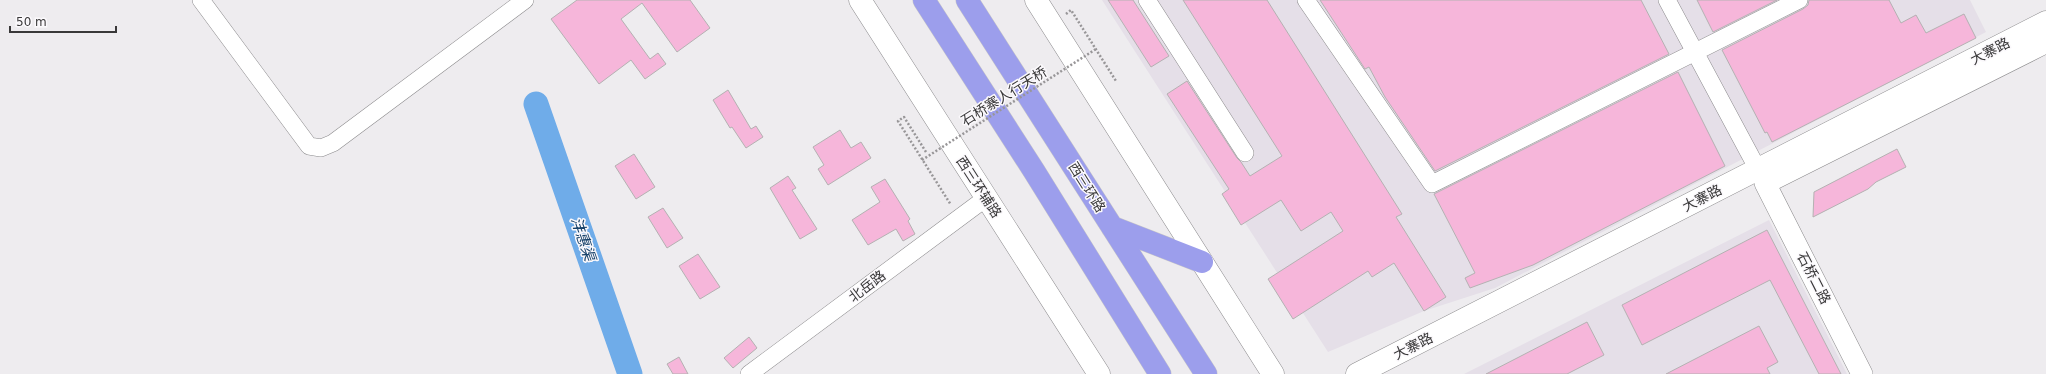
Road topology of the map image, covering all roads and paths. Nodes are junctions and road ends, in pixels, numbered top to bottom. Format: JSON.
{"nodes":[{"id":1,"x":202,"y":0,"type":"edge"},
{"id":2,"x":525,"y":0,"type":"edge"},
{"id":3,"x":860,"y":0,"type":"edge"},
{"id":4,"x":924,"y":0,"type":"edge"},
{"id":5,"x":968,"y":0,"type":"edge"},
{"id":6,"x":1036,"y":0,"type":"edge"},
{"id":7,"x":1147,"y":0,"type":"edge"},
{"id":8,"x":1306,"y":0,"type":"edge"},
{"id":9,"x":1667,"y":0,"type":"edge"},
{"id":10,"x":1799,"y":0,"type":"edge"},
{"id":11,"x":1069,"y":20,"type":"dead end"},
{"id":12,"x":2046,"y":22,"type":"edge"},
{"id":13,"x":2046,"y":42,"type":"edge"},
{"id":14,"x":1096,"y":49,"type":"junction"},
{"id":15,"x":1694,"y":52,"type":"junction"},
{"id":16,"x":1116,"y":81,"type":"dead end"},
{"id":17,"x":926,"y":152,"type":"dead end"},
{"id":18,"x":1245,"y":153,"type":"dead end"},
{"id":19,"x":922,"y":160,"type":"junction"},
{"id":20,"x":1762,"y":176,"type":"junction"},
{"id":21,"x":986,"y":198,"type":"junction"},
{"id":22,"x":950,"y":204,"type":"dead end"},
{"id":23,"x":1112,"y":227,"type":"junction"},
{"id":24,"x":1202,"y":262,"type":"junction"},
{"id":25,"x":749,"y":374,"type":"edge"},
{"id":26,"x":1099,"y":374,"type":"edge"},
{"id":27,"x":1160,"y":374,"type":"edge"},
{"id":28,"x":1206,"y":374,"type":"edge"},
{"id":29,"x":1273,"y":374,"type":"edge"},
{"id":30,"x":1357,"y":374,"type":"edge"},
{"id":31,"x":1391,"y":374,"type":"edge"},
{"id":32,"x":1862,"y":374,"type":"edge"}],
"edges":[{"from":1,"to":2,"type":"street"},
{"from":3,"to":21,"type":"main road","name":"西三环辅路"},
{"from":4,"to":27,"type":"highway"},
{"from":5,"to":23,"type":"highway","name":"西三环路"},
{"from":6,"to":24,"type":"main road"},
{"from":7,"to":18,"type":"street"},
{"from":8,"to":15,"type":"street"},
{"from":9,"to":15,"type":"street"},
{"from":10,"to":15,"type":"street"},
{"from":11,"to":14,"type":"path"},
{"from":12,"to":20,"type":"main road","name":"大寨路"},
{"from":13,"to":20,"type":"main road","name":"大寨路"},
{"from":14,"to":16,"type":"path"},
{"from":14,"to":19,"type":"path","name":"石桥寨人行天桥","bridge":true},
{"from":15,"to":20,"type":"street"},
{"from":17,"to":19,"type":"path"},
{"from":19,"to":22,"type":"path"},
{"from":20,"to":30,"type":"main road","name":"大寨路"},
{"from":20,"to":31,"type":"main road","name":"大寨路"},
{"from":20,"to":32,"type":"street","name":"石桥二路"},
{"from":21,"to":25,"type":"street","name":"北岳路"},
{"from":21,"to":26,"type":"main road","name":"西三环辅路"},
{"from":23,"to":24,"type":"highway"},
{"from":23,"to":28,"type":"highway","name":"西三环路"},
{"from":24,"to":29,"type":"main road"}]}
